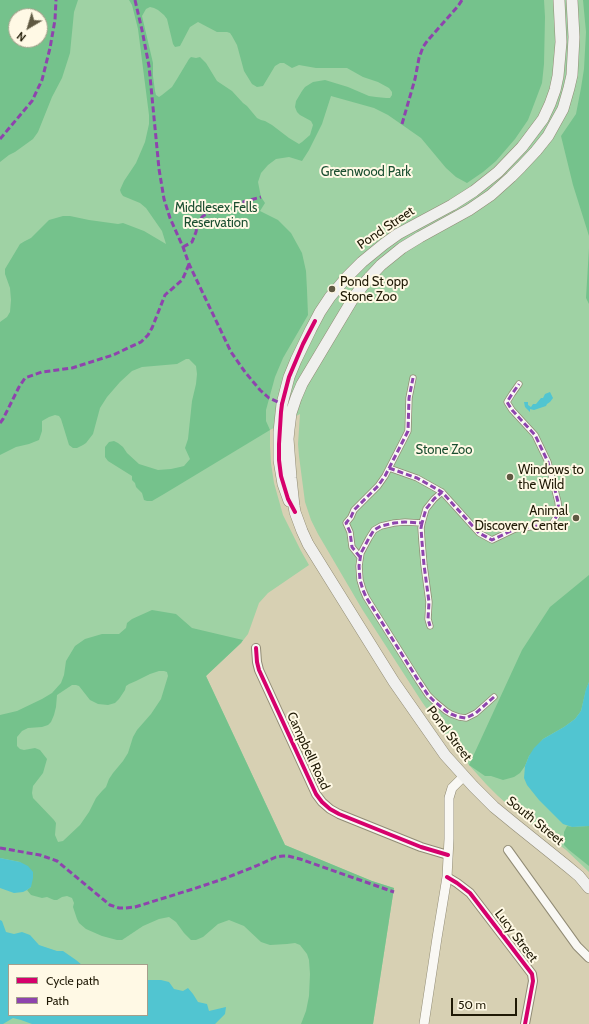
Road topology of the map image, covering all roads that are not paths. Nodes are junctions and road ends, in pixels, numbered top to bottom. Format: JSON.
{"nodes":[{"id":1,"x":559,"y":0,"type":"edge"},
{"id":2,"x":572,"y":0,"type":"edge"},
{"id":3,"x":413,"y":378,"type":"dead end"},
{"id":4,"x":519,"y":384,"type":"dead end"},
{"id":5,"x":389,"y":468,"type":"junction"},
{"id":6,"x":442,"y":492,"type":"junction"},
{"id":7,"x":295,"y":512,"type":"junction"},
{"id":8,"x":422,"y":523,"type":"junction"},
{"id":9,"x":360,"y":557,"type":"junction"},
{"id":10,"x":430,"y":626,"type":"dead end"},
{"id":11,"x":256,"y":648,"type":"dead end"},
{"id":12,"x":494,"y":697,"type":"dead end"},
{"id":13,"x":464,"y":776,"type":"junction"},
{"id":14,"x":508,"y":850,"type":"dead end"},
{"id":15,"x":448,"y":855,"type":"junction"},
{"id":16,"x":447,"y":877,"type":"junction"},
{"id":17,"x":589,"y":888,"type":"edge"},
{"id":18,"x":589,"y":958,"type":"edge"},
{"id":19,"x":424,"y":1024,"type":"edge"},
{"id":20,"x":525,"y":1024,"type":"edge"}],
"edges":[{"from":1,"to":7,"type":"main road","name":"Pond Street"},
{"from":2,"to":7,"type":"main road","name":"Pond Street"},
{"from":3,"to":5,"type":"street"},
{"from":4,"to":6,"type":"street"},
{"from":5,"to":6,"type":"street"},
{"from":5,"to":9,"type":"street"},
{"from":6,"to":8,"type":"street"},
{"from":7,"to":13,"type":"main road","name":"Pond Street"},
{"from":8,"to":9,"type":"street"},
{"from":8,"to":10,"type":"street"},
{"from":9,"to":12,"type":"street"},
{"from":11,"to":15,"type":"street","name":"Campbell Road"},
{"from":13,"to":15,"type":"street","name":"Pond Street"},
{"from":13,"to":17,"type":"main road","name":"South Street"},
{"from":14,"to":18,"type":"street"},
{"from":15,"to":16,"type":"street","name":"Pond Street"},
{"from":16,"to":19,"type":"street","name":"Pond Street"},
{"from":16,"to":20,"type":"street","name":"Lucy Street"}]}
